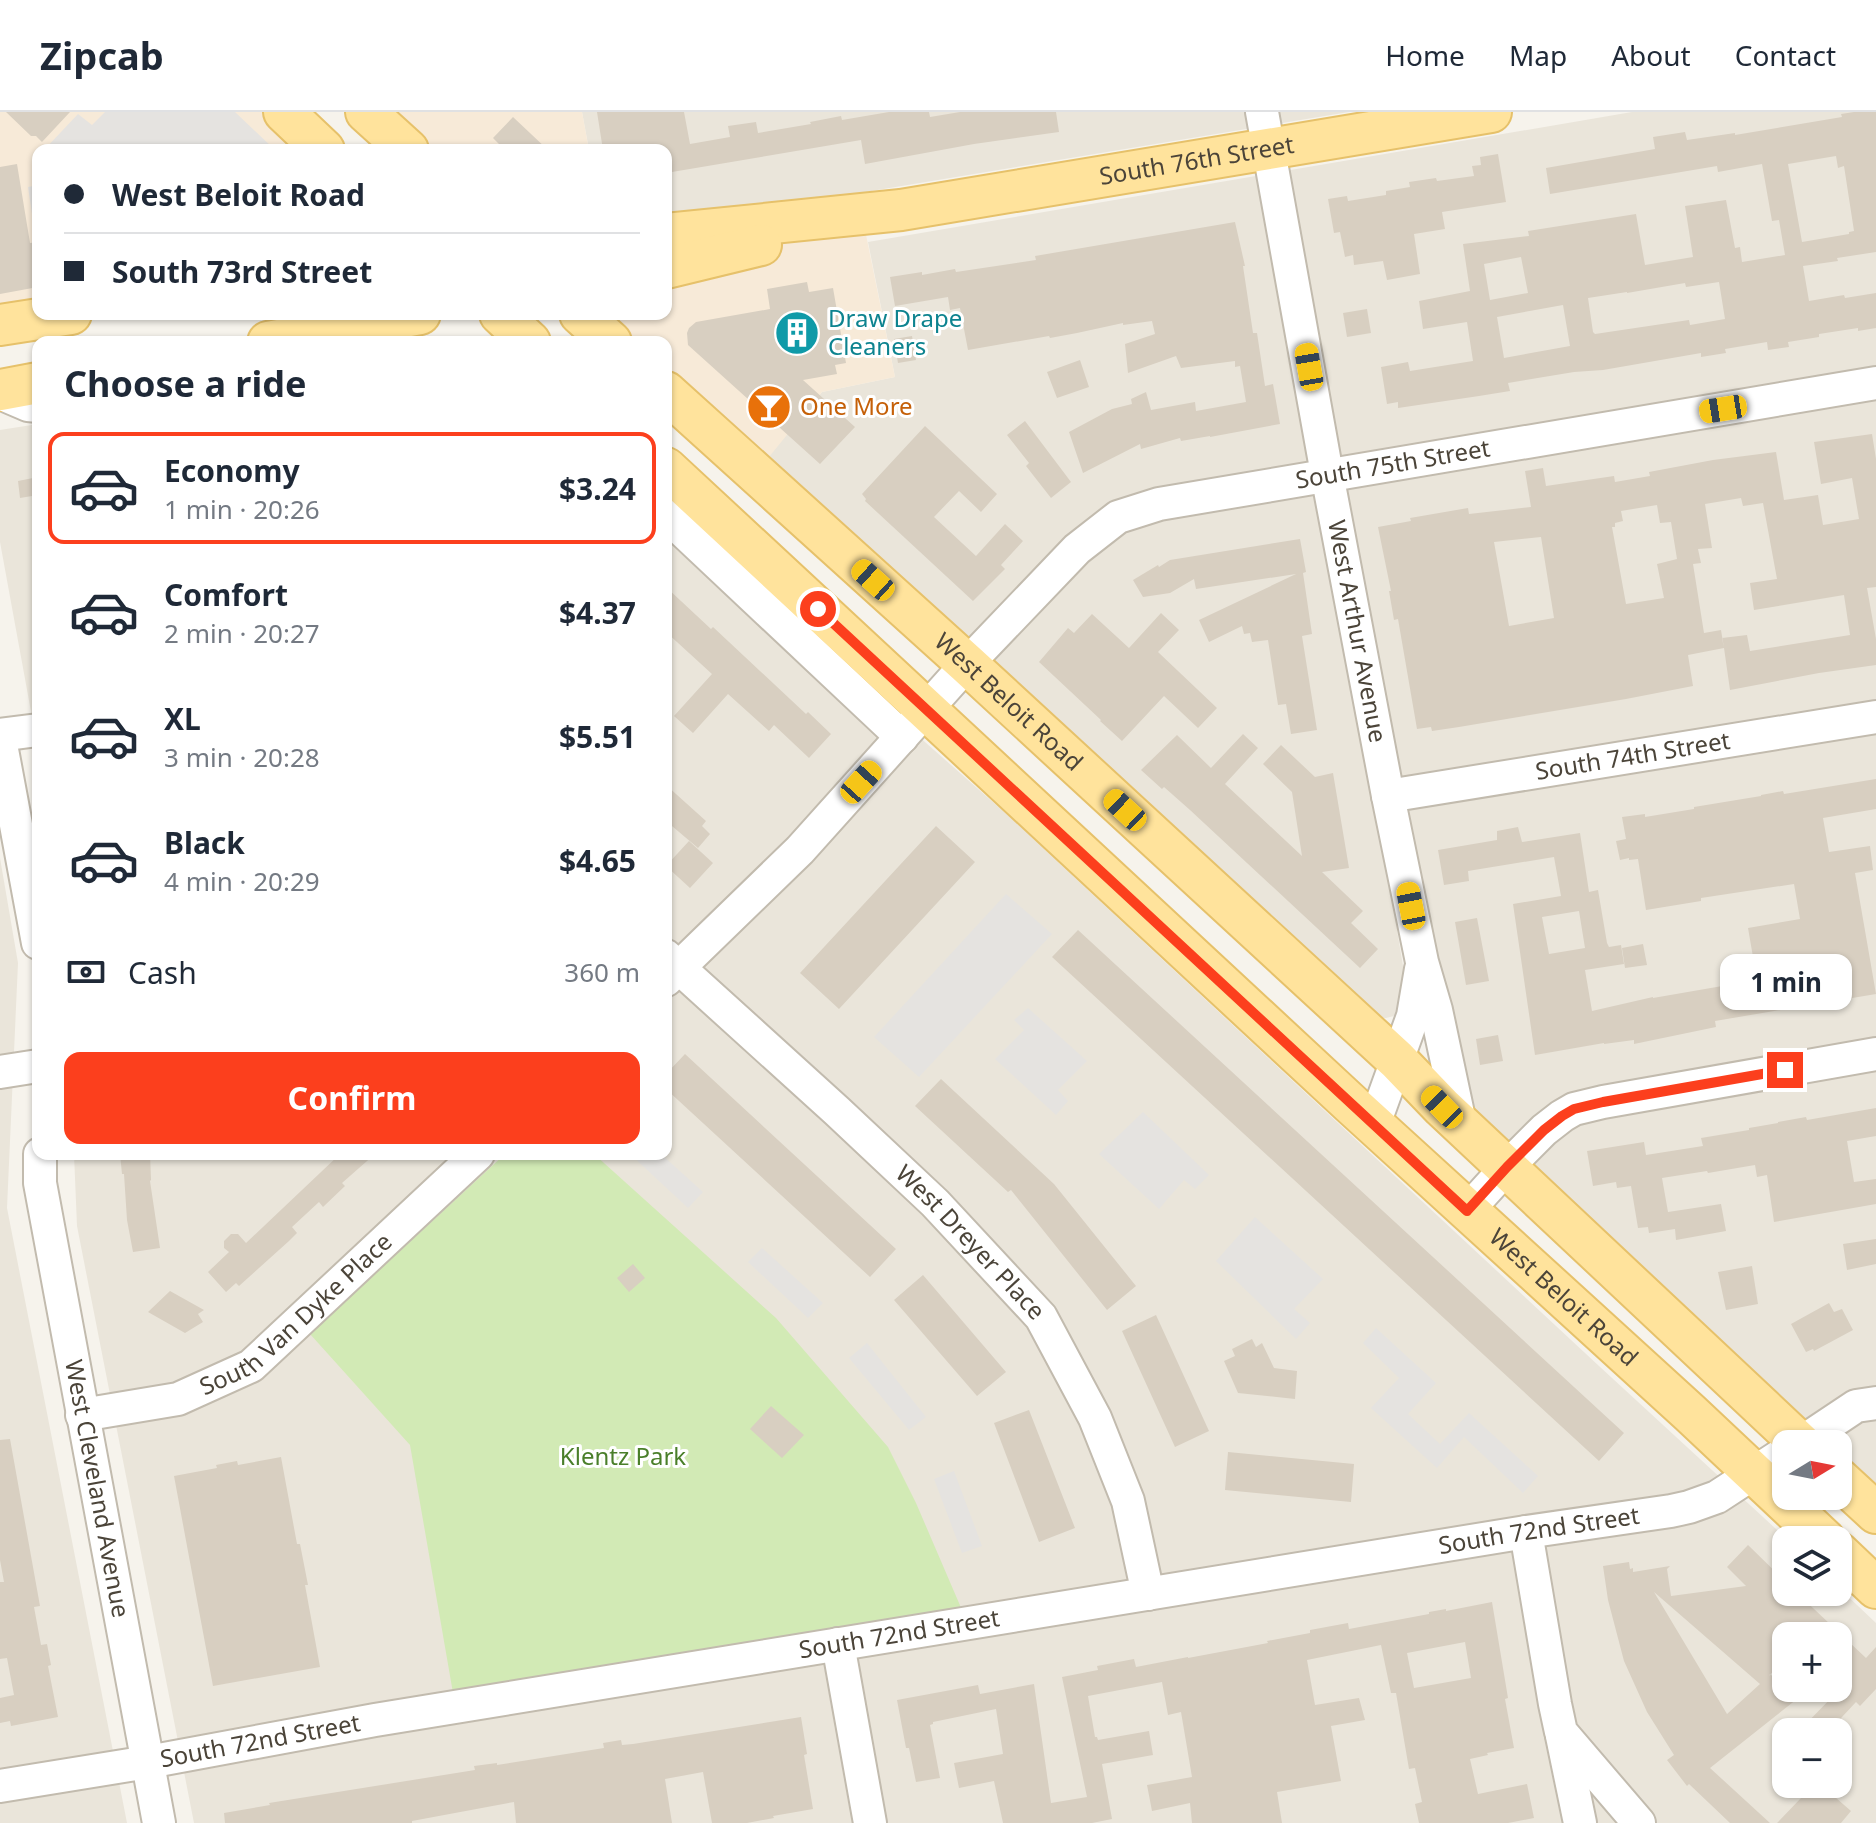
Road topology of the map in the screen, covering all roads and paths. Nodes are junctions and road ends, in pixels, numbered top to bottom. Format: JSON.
{"nodes":[{"id":1,"x":284,"y":112,"type":"edge"},
{"id":2,"x":366,"y":112,"type":"edge"},
{"id":3,"x":1491,"y":112,"type":"edge"},
{"id":4,"x":1265,"y":131,"type":"edge"},
{"id":5,"x":318,"y":144,"type":"edge"},
{"id":6,"x":401,"y":144,"type":"edge"},
{"id":7,"x":901,"y":210,"type":"junction"},
{"id":8,"x":672,"y":233,"type":"edge"},
{"id":9,"x":672,"y":267,"type":"edge"},
{"id":10,"x":32,"y":320,"type":"edge"},
{"id":11,"x":388,"y":320,"type":"edge"},
{"id":12,"x":506,"y":320,"type":"edge"},
{"id":13,"x":587,"y":320,"type":"edge"},
{"id":14,"x":0,"y":325,"type":"edge"},
{"id":15,"x":319,"y":333,"type":"junction"},
{"id":16,"x":302,"y":336,"type":"edge"},
{"id":17,"x":355,"y":336,"type":"edge"},
{"id":18,"x":524,"y":336,"type":"edge"},
{"id":19,"x":604,"y":336,"type":"edge"},
{"id":20,"x":1876,"y":383,"type":"edge"},
{"id":21,"x":32,"y":384,"type":"edge"},
{"id":22,"x":0,"y":392,"type":"edge"},
{"id":23,"x":672,"y":397,"type":"edge"},
{"id":24,"x":32,"y":405,"type":"edge"},
{"id":25,"x":672,"y":474,"type":"edge"},
{"id":26,"x":1327,"y":474,"type":"junction"},
{"id":27,"x":672,"y":520,"type":"edge"},
{"id":28,"x":967,"y":664,"type":"junction"},
{"id":29,"x":1876,"y":717,"type":"edge"},
{"id":30,"x":914,"y":724,"type":"junction"},
{"id":31,"x":32,"y":731,"type":"edge"},
{"id":32,"x":0,"y":737,"type":"edge"},
{"id":33,"x":1388,"y":796,"type":"junction"},
{"id":34,"x":32,"y":910,"type":"edge"},
{"id":35,"x":1422,"y":962,"type":"junction"},
{"id":36,"x":672,"y":967,"type":"edge"},
{"id":37,"x":672,"y":969,"type":"edge"},
{"id":38,"x":1876,"y":1054,"type":"edge"},
{"id":39,"x":1397,"y":1060,"type":"junction"},
{"id":40,"x":32,"y":1067,"type":"edge"},
{"id":41,"x":0,"y":1072,"type":"edge"},
{"id":42,"x":1460,"y":1123,"type":"junction"},
{"id":43,"x":1374,"y":1124,"type":"junction"},
{"id":44,"x":40,"y":1160,"type":"edge"},
{"id":45,"x":472,"y":1160,"type":"edge"},
{"id":46,"x":1507,"y":1167,"type":"junction"},
{"id":47,"x":1467,"y":1211,"type":"junction"},
{"id":48,"x":1876,"y":1403,"type":"edge"},
{"id":49,"x":82,"y":1415,"type":"junction"},
{"id":50,"x":1785,"y":1430,"type":"edge"},
{"id":51,"x":1821,"y":1430,"type":"edge"},
{"id":52,"x":1770,"y":1462,"type":"edge"},
{"id":53,"x":1852,"y":1491,"type":"edge"},
{"id":54,"x":1876,"y":1513,"type":"edge"},
{"id":55,"x":1815,"y":1526,"type":"edge"},
{"id":56,"x":1526,"y":1532,"type":"junction"},
{"id":57,"x":1852,"y":1565,"type":"edge"},
{"id":58,"x":1876,"y":1588,"type":"edge"},
{"id":59,"x":1148,"y":1594,"type":"junction"},
{"id":60,"x":838,"y":1644,"type":"junction"},
{"id":61,"x":1561,"y":1732,"type":"junction"},
{"id":62,"x":148,"y":1762,"type":"junction"},
{"id":63,"x":0,"y":1786,"type":"edge"},
{"id":64,"x":159,"y":1823,"type":"edge"},
{"id":65,"x":870,"y":1823,"type":"edge"},
{"id":66,"x":1580,"y":1823,"type":"edge"},
{"id":67,"x":1639,"y":1823,"type":"edge"}],
"edges":[{"from":1,"to":5,"type":"main road"},
{"from":2,"to":6,"type":"main road"},
{"from":3,"to":4,"type":"main road","name":"South 76th Street"},
{"from":4,"to":7,"type":"main road","name":"South 76th Street"},
{"from":4,"to":26,"type":"street","name":"West Arthur Avenue"},
{"from":7,"to":8,"type":"main road","name":"South 76th Street"},
{"from":7,"to":9,"type":"main road","name":"South 76th Street"},
{"from":10,"to":14,"type":"main road"},
{"from":11,"to":15,"type":"main road"},
{"from":12,"to":18,"type":"main road"},
{"from":13,"to":19,"type":"main road"},
{"from":15,"to":16,"type":"main road"},
{"from":15,"to":17,"type":"main road"},
{"from":20,"to":26,"type":"street","name":"South 75th Street"},
{"from":21,"to":22,"type":"main road"},
{"from":22,"to":24,"type":"street"},
{"from":23,"to":28,"type":"main road","name":"West Beloit Road"},
{"from":25,"to":30,"type":"main road","name":"West Beloit Road"},
{"from":26,"to":28,"type":"street","name":"South 75th Street"},
{"from":26,"to":33,"type":"street","name":"West Arthur Avenue"},
{"from":27,"to":30,"type":"street","name":"West Beloit Road"},
{"from":28,"to":30,"type":"street"},
{"from":28,"to":39,"type":"main road","name":"West Beloit Road"},
{"from":29,"to":33,"type":"street","name":"South 74th Street"},
{"from":30,"to":36,"type":"street"},
{"from":30,"to":43,"type":"main road","name":"West Beloit Road"},
{"from":31,"to":32,"type":"street"},
{"from":32,"to":34,"type":"street"},
{"from":33,"to":35,"type":"street","name":"West Arthur Avenue"},
{"from":35,"to":39,"type":"street","name":"West Arthur Avenue"},
{"from":35,"to":42,"type":"street","name":"West Arthur Avenue"},
{"from":37,"to":59,"type":"street","name":"West Dreyer Place"},
{"from":38,"to":46,"type":"street"},
{"from":39,"to":42,"type":"main road","name":"West Beloit Road"},
{"from":39,"to":43,"type":"street","name":"West Arthur Avenue"},
{"from":40,"to":41,"type":"street"},
{"from":42,"to":46,"type":"main road","name":"West Beloit Road"},
{"from":43,"to":47,"type":"main road","name":"West Beloit Road"},
{"from":44,"to":49,"type":"street","name":"West Cleveland Avenue"},
{"from":45,"to":49,"type":"street","name":"South Van Dyke Place"},
{"from":46,"to":47,"type":"street"},
{"from":46,"to":50,"type":"main road","name":"West Beloit Road"},
{"from":47,"to":52,"type":"main road","name":"West Beloit Road"},
{"from":48,"to":51,"type":"street"},
{"from":49,"to":62,"type":"street","name":"West Cleveland Avenue"},
{"from":52,"to":55,"type":"main road","name":"West Beloit Road"},
{"from":52,"to":56,"type":"street","name":"South 72nd Street"},
{"from":53,"to":54,"type":"main road"},
{"from":56,"to":59,"type":"street","name":"South 72nd Street"},
{"from":56,"to":61,"type":"street"},
{"from":57,"to":58,"type":"main road"},
{"from":59,"to":60,"type":"street","name":"South 72nd Street"},
{"from":60,"to":62,"type":"street","name":"South 72nd Street"},
{"from":60,"to":65,"type":"street"},
{"from":61,"to":66,"type":"street"},
{"from":61,"to":67,"type":"street"},
{"from":62,"to":63,"type":"street","name":"South 72nd Street"},
{"from":62,"to":64,"type":"street","name":"West Cleveland Avenue"}]}
